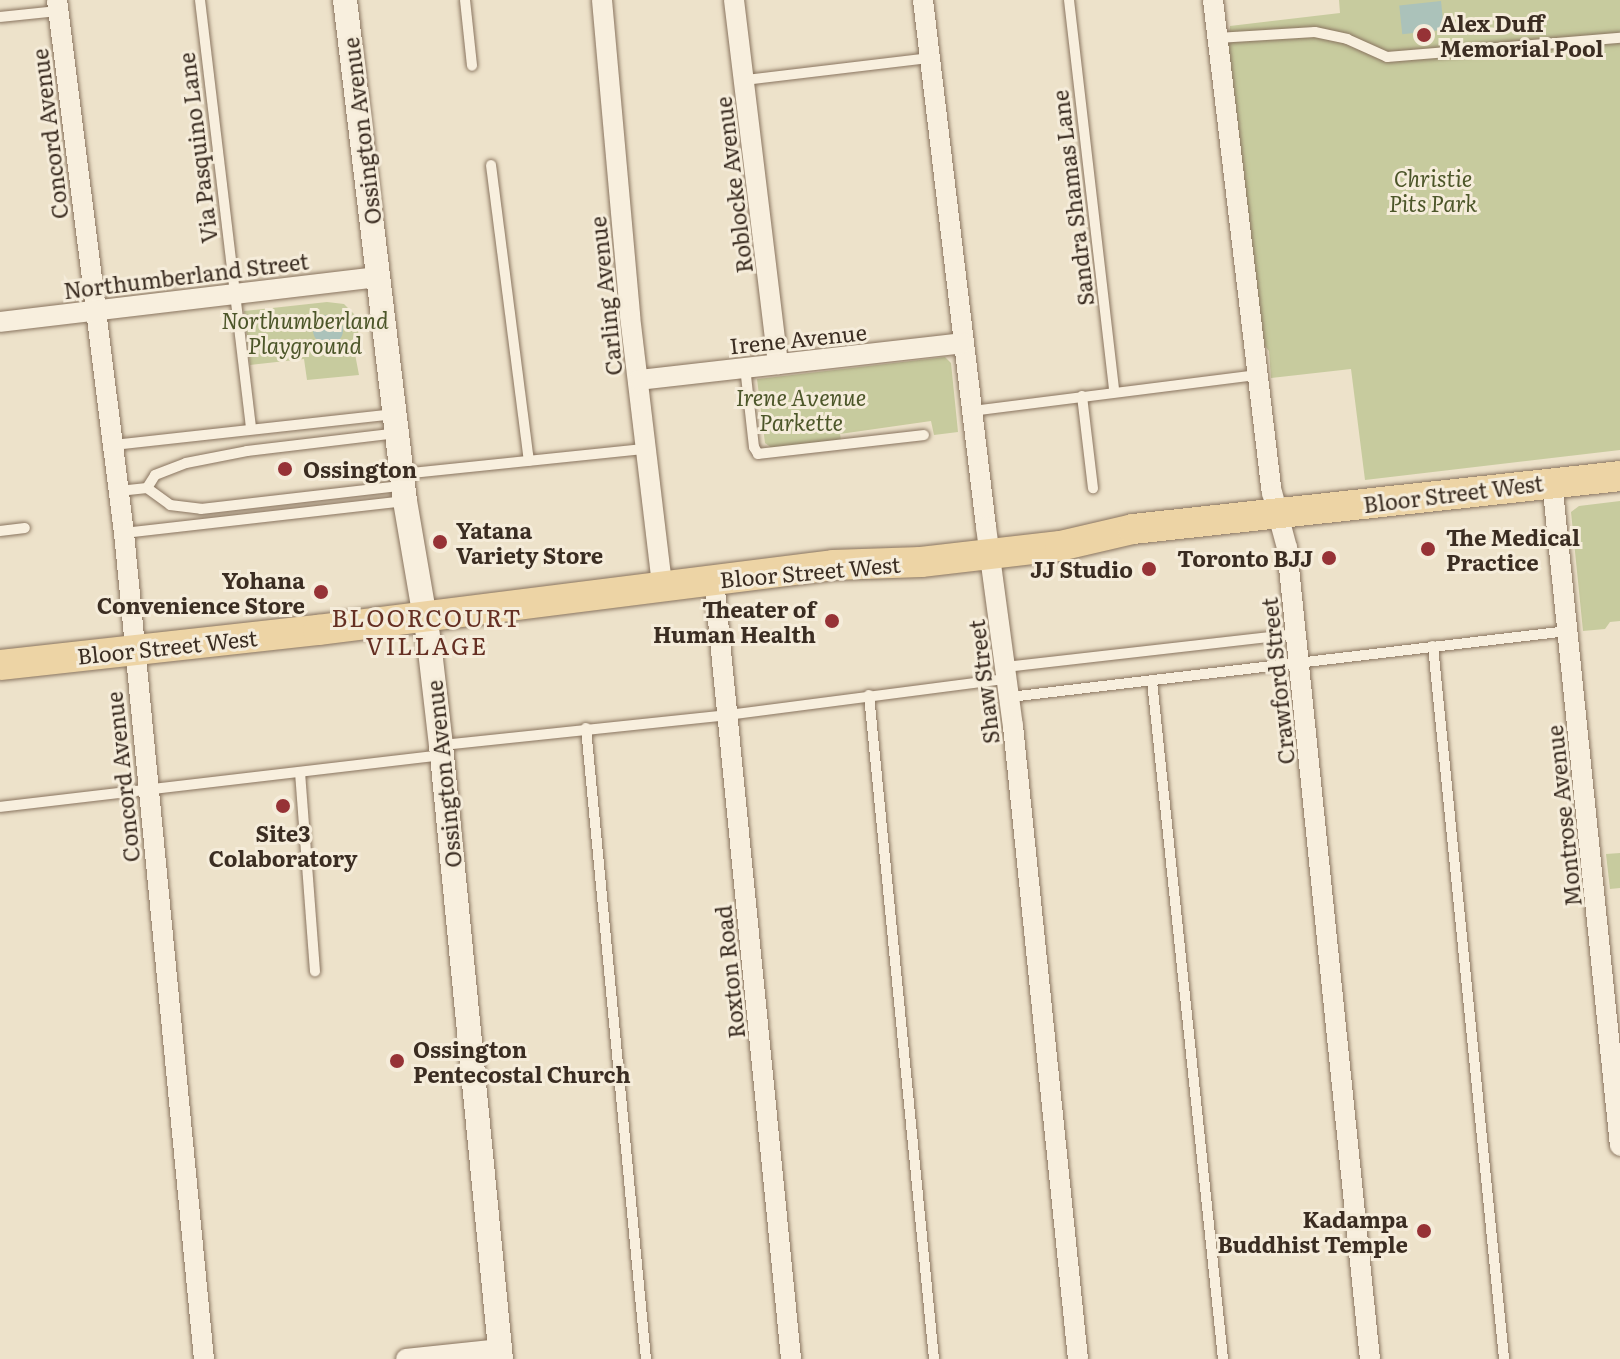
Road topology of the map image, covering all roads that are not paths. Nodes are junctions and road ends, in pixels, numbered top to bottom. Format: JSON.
{"nodes":[{"id":1,"x":200,"y":0,"type":"edge"},
{"id":2,"x":345,"y":0,"type":"edge"},
{"id":3,"x":465,"y":0,"type":"edge"},
{"id":4,"x":602,"y":0,"type":"edge"},
{"id":5,"x":734,"y":0,"type":"edge"},
{"id":6,"x":923,"y":0,"type":"edge"},
{"id":7,"x":1069,"y":0,"type":"edge"},
{"id":8,"x":1213,"y":0,"type":"edge"},
{"id":9,"x":58,"y":5,"type":"edge"},
{"id":10,"x":0,"y":17,"type":"edge"},
{"id":11,"x":1217,"y":38,"type":"junction"},
{"id":12,"x":1620,"y":38,"type":"edge"},
{"id":13,"x":930,"y":58,"type":"junction"},
{"id":14,"x":472,"y":66,"type":"dead end"},
{"id":15,"x":745,"y":80,"type":"junction"},
{"id":16,"x":491,"y":165,"type":"dead end"},
{"id":17,"x":378,"y":277,"type":"junction"},
{"id":18,"x":236,"y":292,"type":"junction"},
{"id":19,"x":97,"y":310,"type":"junction"},
{"id":20,"x":0,"y":322,"type":"edge"},
{"id":21,"x":963,"y":343,"type":"junction"},
{"id":22,"x":778,"y":364,"type":"junction"},
{"id":23,"x":745,"y":367,"type":"junction"},
{"id":24,"x":1257,"y":375,"type":"junction"},
{"id":25,"x":639,"y":380,"type":"junction"},
{"id":26,"x":1114,"y":391,"type":"junction"},
{"id":27,"x":1082,"y":396,"type":"junction"},
{"id":28,"x":972,"y":411,"type":"junction"},
{"id":29,"x":396,"y":424,"type":"junction"},
{"id":30,"x":251,"y":429,"type":"junction"},
{"id":31,"x":924,"y":435,"type":"dead end"},
{"id":32,"x":114,"y":445,"type":"junction"},
{"id":33,"x":646,"y":449,"type":"junction"},
{"id":34,"x":529,"y":461,"type":"junction"},
{"id":35,"x":1620,"y":476,"type":"edge"},
{"id":36,"x":1552,"y":481,"type":"junction"},
{"id":37,"x":403,"y":487,"type":"junction"},
{"id":38,"x":147,"y":488,"type":"junction"},
{"id":39,"x":1093,"y":488,"type":"dead end"},
{"id":40,"x":119,"y":491,"type":"junction"},
{"id":41,"x":1278,"y":514,"type":"junction"},
{"id":42,"x":25,"y":528,"type":"dead end"},
{"id":43,"x":0,"y":531,"type":"edge"},
{"id":44,"x":124,"y":533,"type":"junction"},
{"id":45,"x":990,"y":554,"type":"junction"},
{"id":46,"x":714,"y":580,"type":"junction"},
{"id":47,"x":662,"y":586,"type":"junction"},
{"id":48,"x":423,"y":617,"type":"junction"},
{"id":49,"x":1568,"y":631,"type":"junction"},
{"id":50,"x":1296,"y":634,"type":"junction"},
{"id":51,"x":1433,"y":646,"type":"junction"},
{"id":52,"x":134,"y":649,"type":"junction"},
{"id":53,"x":1299,"y":661,"type":"junction"},
{"id":54,"x":0,"y":665,"type":"edge"},
{"id":55,"x":1008,"y":681,"type":"junction"},
{"id":56,"x":1152,"y":681,"type":"junction"},
{"id":57,"x":869,"y":695,"type":"junction"},
{"id":58,"x":728,"y":715,"type":"junction"},
{"id":59,"x":586,"y":728,"type":"junction"},
{"id":60,"x":442,"y":750,"type":"junction"},
{"id":61,"x":300,"y":772,"type":"junction"},
{"id":62,"x":147,"y":788,"type":"junction"},
{"id":63,"x":0,"y":807,"type":"edge"},
{"id":64,"x":315,"y":971,"type":"dead end"},
{"id":65,"x":1620,"y":1146,"type":"edge"},
{"id":66,"x":500,"y":1354,"type":"edge"},
{"id":67,"x":204,"y":1359,"type":"edge"},
{"id":68,"x":406,"y":1359,"type":"edge"},
{"id":69,"x":646,"y":1359,"type":"edge"},
{"id":70,"x":791,"y":1359,"type":"edge"},
{"id":71,"x":934,"y":1359,"type":"edge"},
{"id":72,"x":1078,"y":1359,"type":"edge"},
{"id":73,"x":1223,"y":1359,"type":"edge"},
{"id":74,"x":1370,"y":1359,"type":"edge"},
{"id":75,"x":1504,"y":1359,"type":"edge"}],
"edges":[{"from":1,"to":18,"type":"lane","name":"Via Pasquino Lane"},
{"from":2,"to":17,"type":"street","name":"Ossington Avenue"},
{"from":3,"to":14,"type":"lane"},
{"from":4,"to":25,"type":"street","name":"Carling Avenue"},
{"from":5,"to":15,"type":"street","name":"Roblocke Avenue"},
{"from":6,"to":13,"type":"street","name":"Shaw Street"},
{"from":7,"to":26,"type":"lane","name":"Sandra Shamas Lane"},
{"from":8,"to":11,"type":"street","name":"Crawford Street"},
{"from":9,"to":10,"type":"lane"},
{"from":9,"to":19,"type":"street","name":"Concord Avenue"},
{"from":11,"to":12,"type":"lane"},
{"from":11,"to":24,"type":"street","name":"Crawford Street"},
{"from":13,"to":15,"type":"lane"},
{"from":13,"to":21,"type":"street","name":"Shaw Street"},
{"from":15,"to":22,"type":"street","name":"Roblocke Avenue"},
{"from":16,"to":34,"type":"lane"},
{"from":17,"to":18,"type":"street","name":"Northumberland Street"},
{"from":17,"to":29,"type":"street","name":"Ossington Avenue"},
{"from":18,"to":19,"type":"street","name":"Northumberland Street"},
{"from":18,"to":30,"type":"lane","name":"Via Pasquino Lane"},
{"from":19,"to":20,"type":"street","name":"Northumberland Street"},
{"from":19,"to":32,"type":"street","name":"Concord Avenue"},
{"from":21,"to":22,"type":"street","name":"Irene Avenue"},
{"from":21,"to":28,"type":"street","name":"Shaw Street"},
{"from":22,"to":23,"type":"street","name":"Irene Avenue"},
{"from":23,"to":25,"type":"street","name":"Irene Avenue"},
{"from":23,"to":31,"type":"lane"},
{"from":24,"to":26,"type":"lane"},
{"from":24,"to":41,"type":"street","name":"Crawford Street"},
{"from":25,"to":33,"type":"street","name":"Carling Avenue"},
{"from":26,"to":27,"type":"lane"},
{"from":27,"to":28,"type":"lane"},
{"from":27,"to":39,"type":"lane"},
{"from":28,"to":45,"type":"street","name":"Shaw Street"},
{"from":29,"to":30,"type":"lane"},
{"from":29,"to":37,"type":"street","name":"Ossington Avenue"},
{"from":29,"to":38,"type":"lane"},
{"from":30,"to":32,"type":"lane"},
{"from":32,"to":40,"type":"street","name":"Concord Avenue"},
{"from":33,"to":34,"type":"lane"},
{"from":33,"to":47,"type":"street","name":"Carling Avenue"},
{"from":34,"to":37,"type":"lane"},
{"from":35,"to":36,"type":"main road","name":"Bloor Street West"},
{"from":36,"to":41,"type":"main road","name":"Bloor Street West"},
{"from":36,"to":49,"type":"street","name":"Montrose Avenue"},
{"from":37,"to":38,"type":"lane"},
{"from":37,"to":44,"type":"lane"},
{"from":37,"to":48,"type":"street","name":"Ossington Avenue"},
{"from":38,"to":40,"type":"lane"},
{"from":40,"to":44,"type":"street","name":"Concord Avenue"},
{"from":41,"to":45,"type":"main road","name":"Bloor Street West"},
{"from":41,"to":50,"type":"street","name":"Crawford Street"},
{"from":42,"to":43,"type":"lane"},
{"from":44,"to":52,"type":"street","name":"Concord Avenue"},
{"from":45,"to":46,"type":"main road","name":"Bloor Street West"},
{"from":45,"to":55,"type":"street","name":"Shaw Street"},
{"from":46,"to":47,"type":"main road","name":"Bloor Street West"},
{"from":46,"to":58,"type":"street","name":"Roxton Road"},
{"from":47,"to":48,"type":"main road","name":"Bloor Street West"},
{"from":48,"to":52,"type":"main road","name":"Bloor Street West"},
{"from":48,"to":60,"type":"street","name":"Ossington Avenue"},
{"from":49,"to":51,"type":"lane"},
{"from":49,"to":65,"type":"street","name":"Montrose Avenue"},
{"from":50,"to":53,"type":"street","name":"Crawford Street"},
{"from":50,"to":55,"type":"lane"},
{"from":51,"to":53,"type":"lane"},
{"from":51,"to":75,"type":"lane"},
{"from":52,"to":54,"type":"main road","name":"Bloor Street West"},
{"from":52,"to":62,"type":"street","name":"Concord Avenue"},
{"from":53,"to":56,"type":"lane"},
{"from":53,"to":74,"type":"street","name":"Crawford Street"},
{"from":55,"to":56,"type":"lane"},
{"from":55,"to":57,"type":"lane"},
{"from":55,"to":72,"type":"street","name":"Shaw Street"},
{"from":56,"to":73,"type":"lane"},
{"from":57,"to":58,"type":"lane"},
{"from":57,"to":71,"type":"lane"},
{"from":58,"to":59,"type":"lane"},
{"from":58,"to":70,"type":"street","name":"Roxton Road"},
{"from":59,"to":60,"type":"lane"},
{"from":59,"to":69,"type":"lane"},
{"from":60,"to":61,"type":"lane"},
{"from":60,"to":66,"type":"street","name":"Ossington Avenue"},
{"from":61,"to":62,"type":"lane"},
{"from":61,"to":64,"type":"lane"},
{"from":62,"to":63,"type":"lane"},
{"from":62,"to":67,"type":"street","name":"Concord Avenue"},
{"from":66,"to":68,"type":"street"}]}
